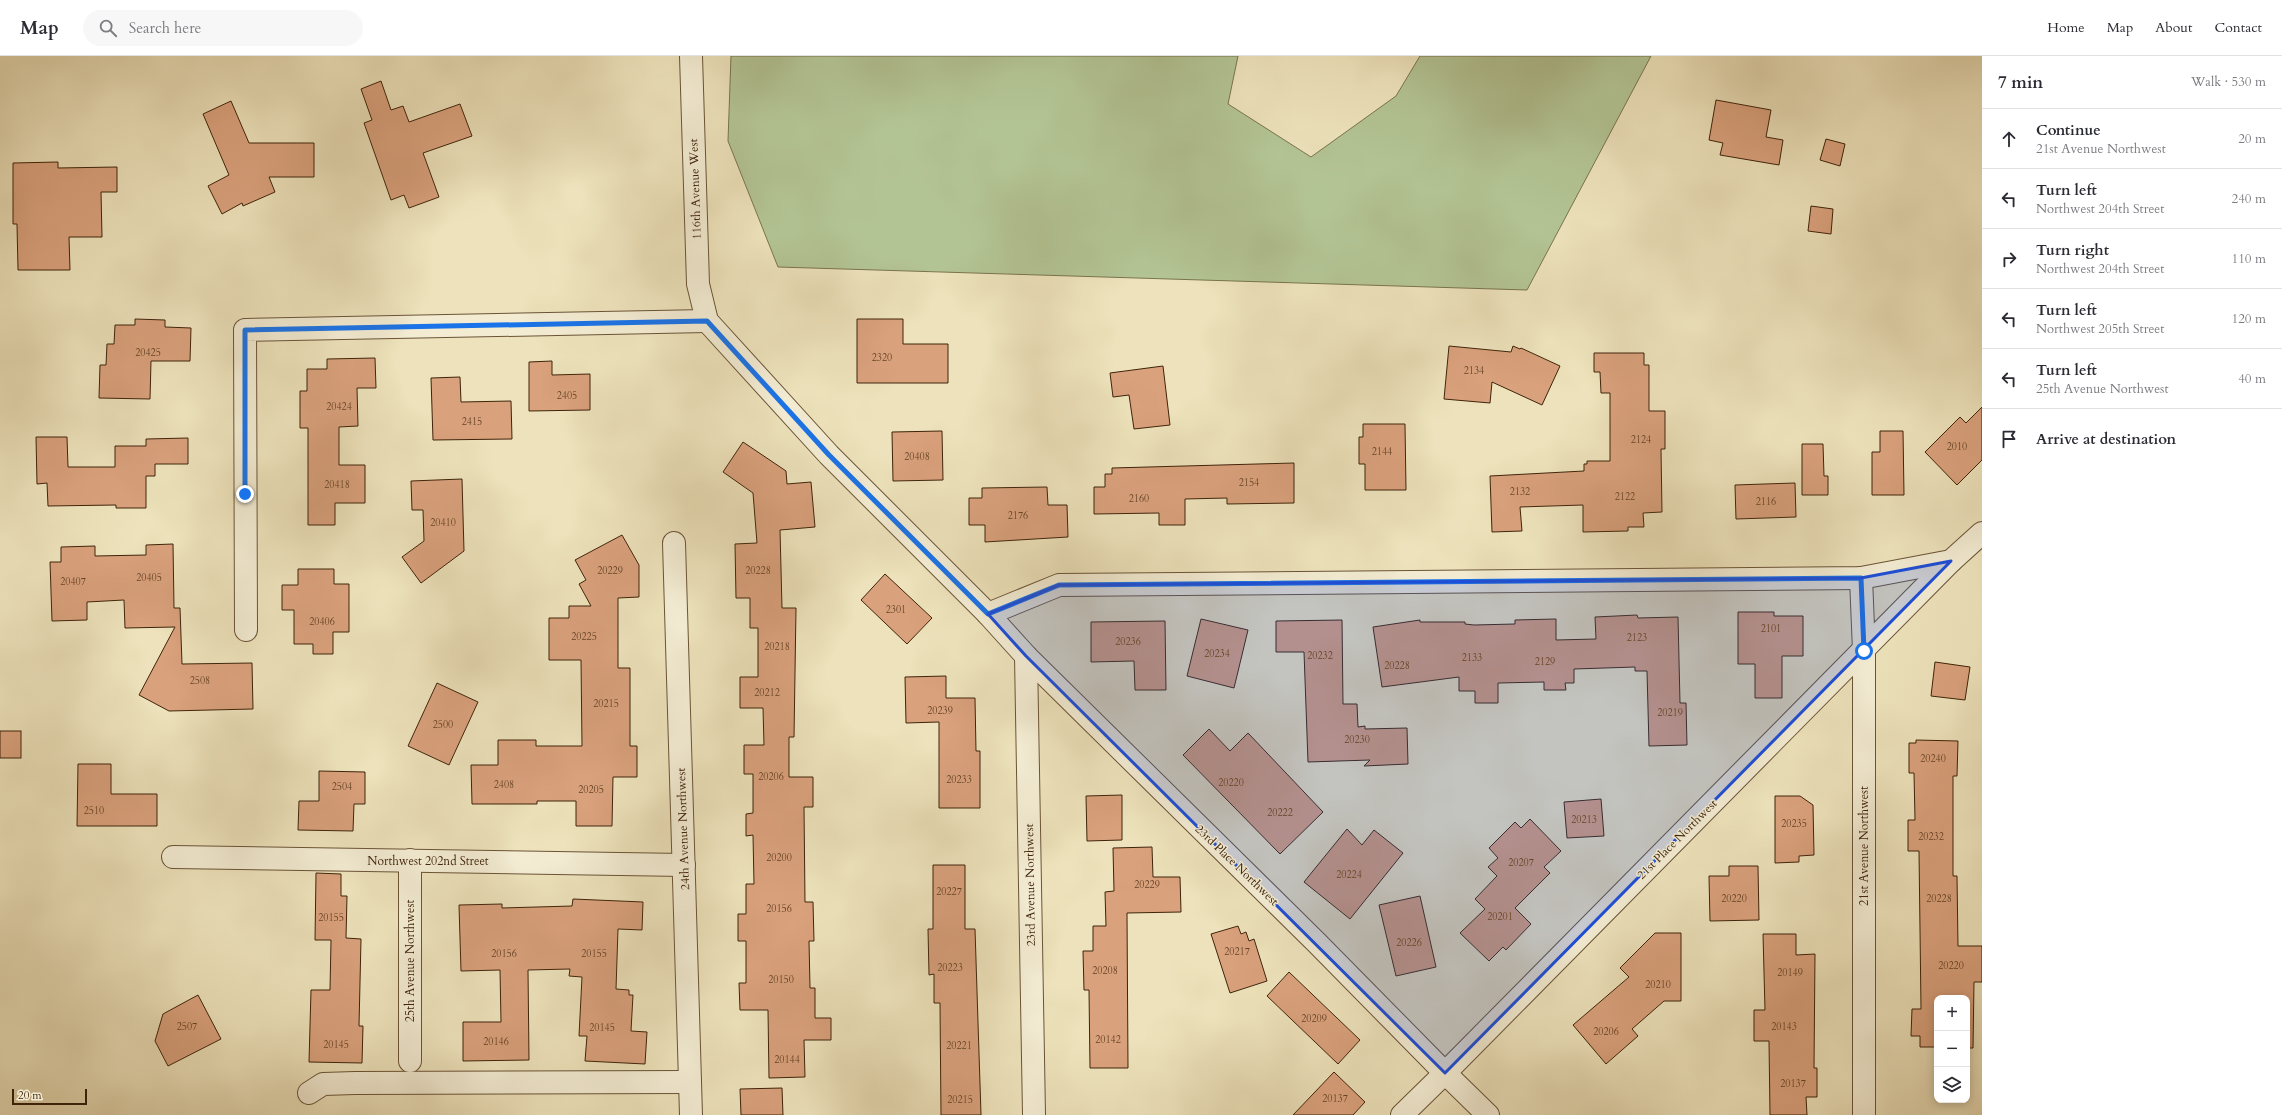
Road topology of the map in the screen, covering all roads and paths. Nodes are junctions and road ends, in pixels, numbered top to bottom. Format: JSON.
{"nodes":[{"id":1,"x":691,"y":56,"type":"edge"},
{"id":2,"x":707,"y":321,"type":"junction"},
{"id":3,"x":1982,"y":533,"type":"edge"},
{"id":4,"x":674,"y":543,"type":"dead end"},
{"id":5,"x":1952,"y":562,"type":"junction"},
{"id":6,"x":1861,"y":578,"type":"junction"},
{"id":7,"x":988,"y":614,"type":"junction"},
{"id":8,"x":246,"y":630,"type":"dead end"},
{"id":9,"x":1864,"y":651,"type":"junction"},
{"id":10,"x":1026,"y":656,"type":"junction"},
{"id":11,"x":173,"y":857,"type":"dead end"},
{"id":12,"x":410,"y":860,"type":"junction"},
{"id":13,"x":684,"y":865,"type":"junction"},
{"id":14,"x":410,"y":1061,"type":"dead end"},
{"id":15,"x":1445,"y":1073,"type":"junction"},
{"id":16,"x":690,"y":1082,"type":"junction"},
{"id":17,"x":309,"y":1093,"type":"dead end"},
{"id":18,"x":691,"y":1115,"type":"edge"},
{"id":19,"x":1034,"y":1115,"type":"edge"},
{"id":20,"x":1402,"y":1115,"type":"edge"},
{"id":21,"x":1488,"y":1115,"type":"edge"},
{"id":22,"x":1864,"y":1115,"type":"edge"}],
"edges":[{"from":1,"to":2,"type":"street","name":"116th Avenue West"},
{"from":2,"to":7,"type":"street","name":"23rd Place Northwest"},
{"from":2,"to":8,"type":"street"},
{"from":3,"to":5,"type":"street","name":"21st Place Northwest"},
{"from":4,"to":13,"type":"street","name":"24th Avenue Northwest"},
{"from":5,"to":6,"type":"street"},
{"from":5,"to":9,"type":"street","name":"21st Place Northwest"},
{"from":6,"to":7,"type":"street"},
{"from":6,"to":9,"type":"street","name":"21st Avenue Northwest"},
{"from":7,"to":10,"type":"street","name":"23rd Place Northwest"},
{"from":9,"to":15,"type":"street","name":"21st Place Northwest"},
{"from":9,"to":22,"type":"street","name":"21st Avenue Northwest"},
{"from":10,"to":15,"type":"street","name":"23rd Place Northwest"},
{"from":10,"to":19,"type":"street","name":"23rd Avenue Northwest"},
{"from":11,"to":12,"type":"street","name":"Northwest 202nd Street"},
{"from":12,"to":13,"type":"street","name":"Northwest 202nd Street"},
{"from":12,"to":14,"type":"street","name":"25th Avenue Northwest"},
{"from":13,"to":16,"type":"street","name":"24th Avenue Northwest"},
{"from":15,"to":20,"type":"street"},
{"from":15,"to":21,"type":"street"},
{"from":16,"to":17,"type":"street"},
{"from":16,"to":18,"type":"street","name":"24th Avenue Northwest"}]}
